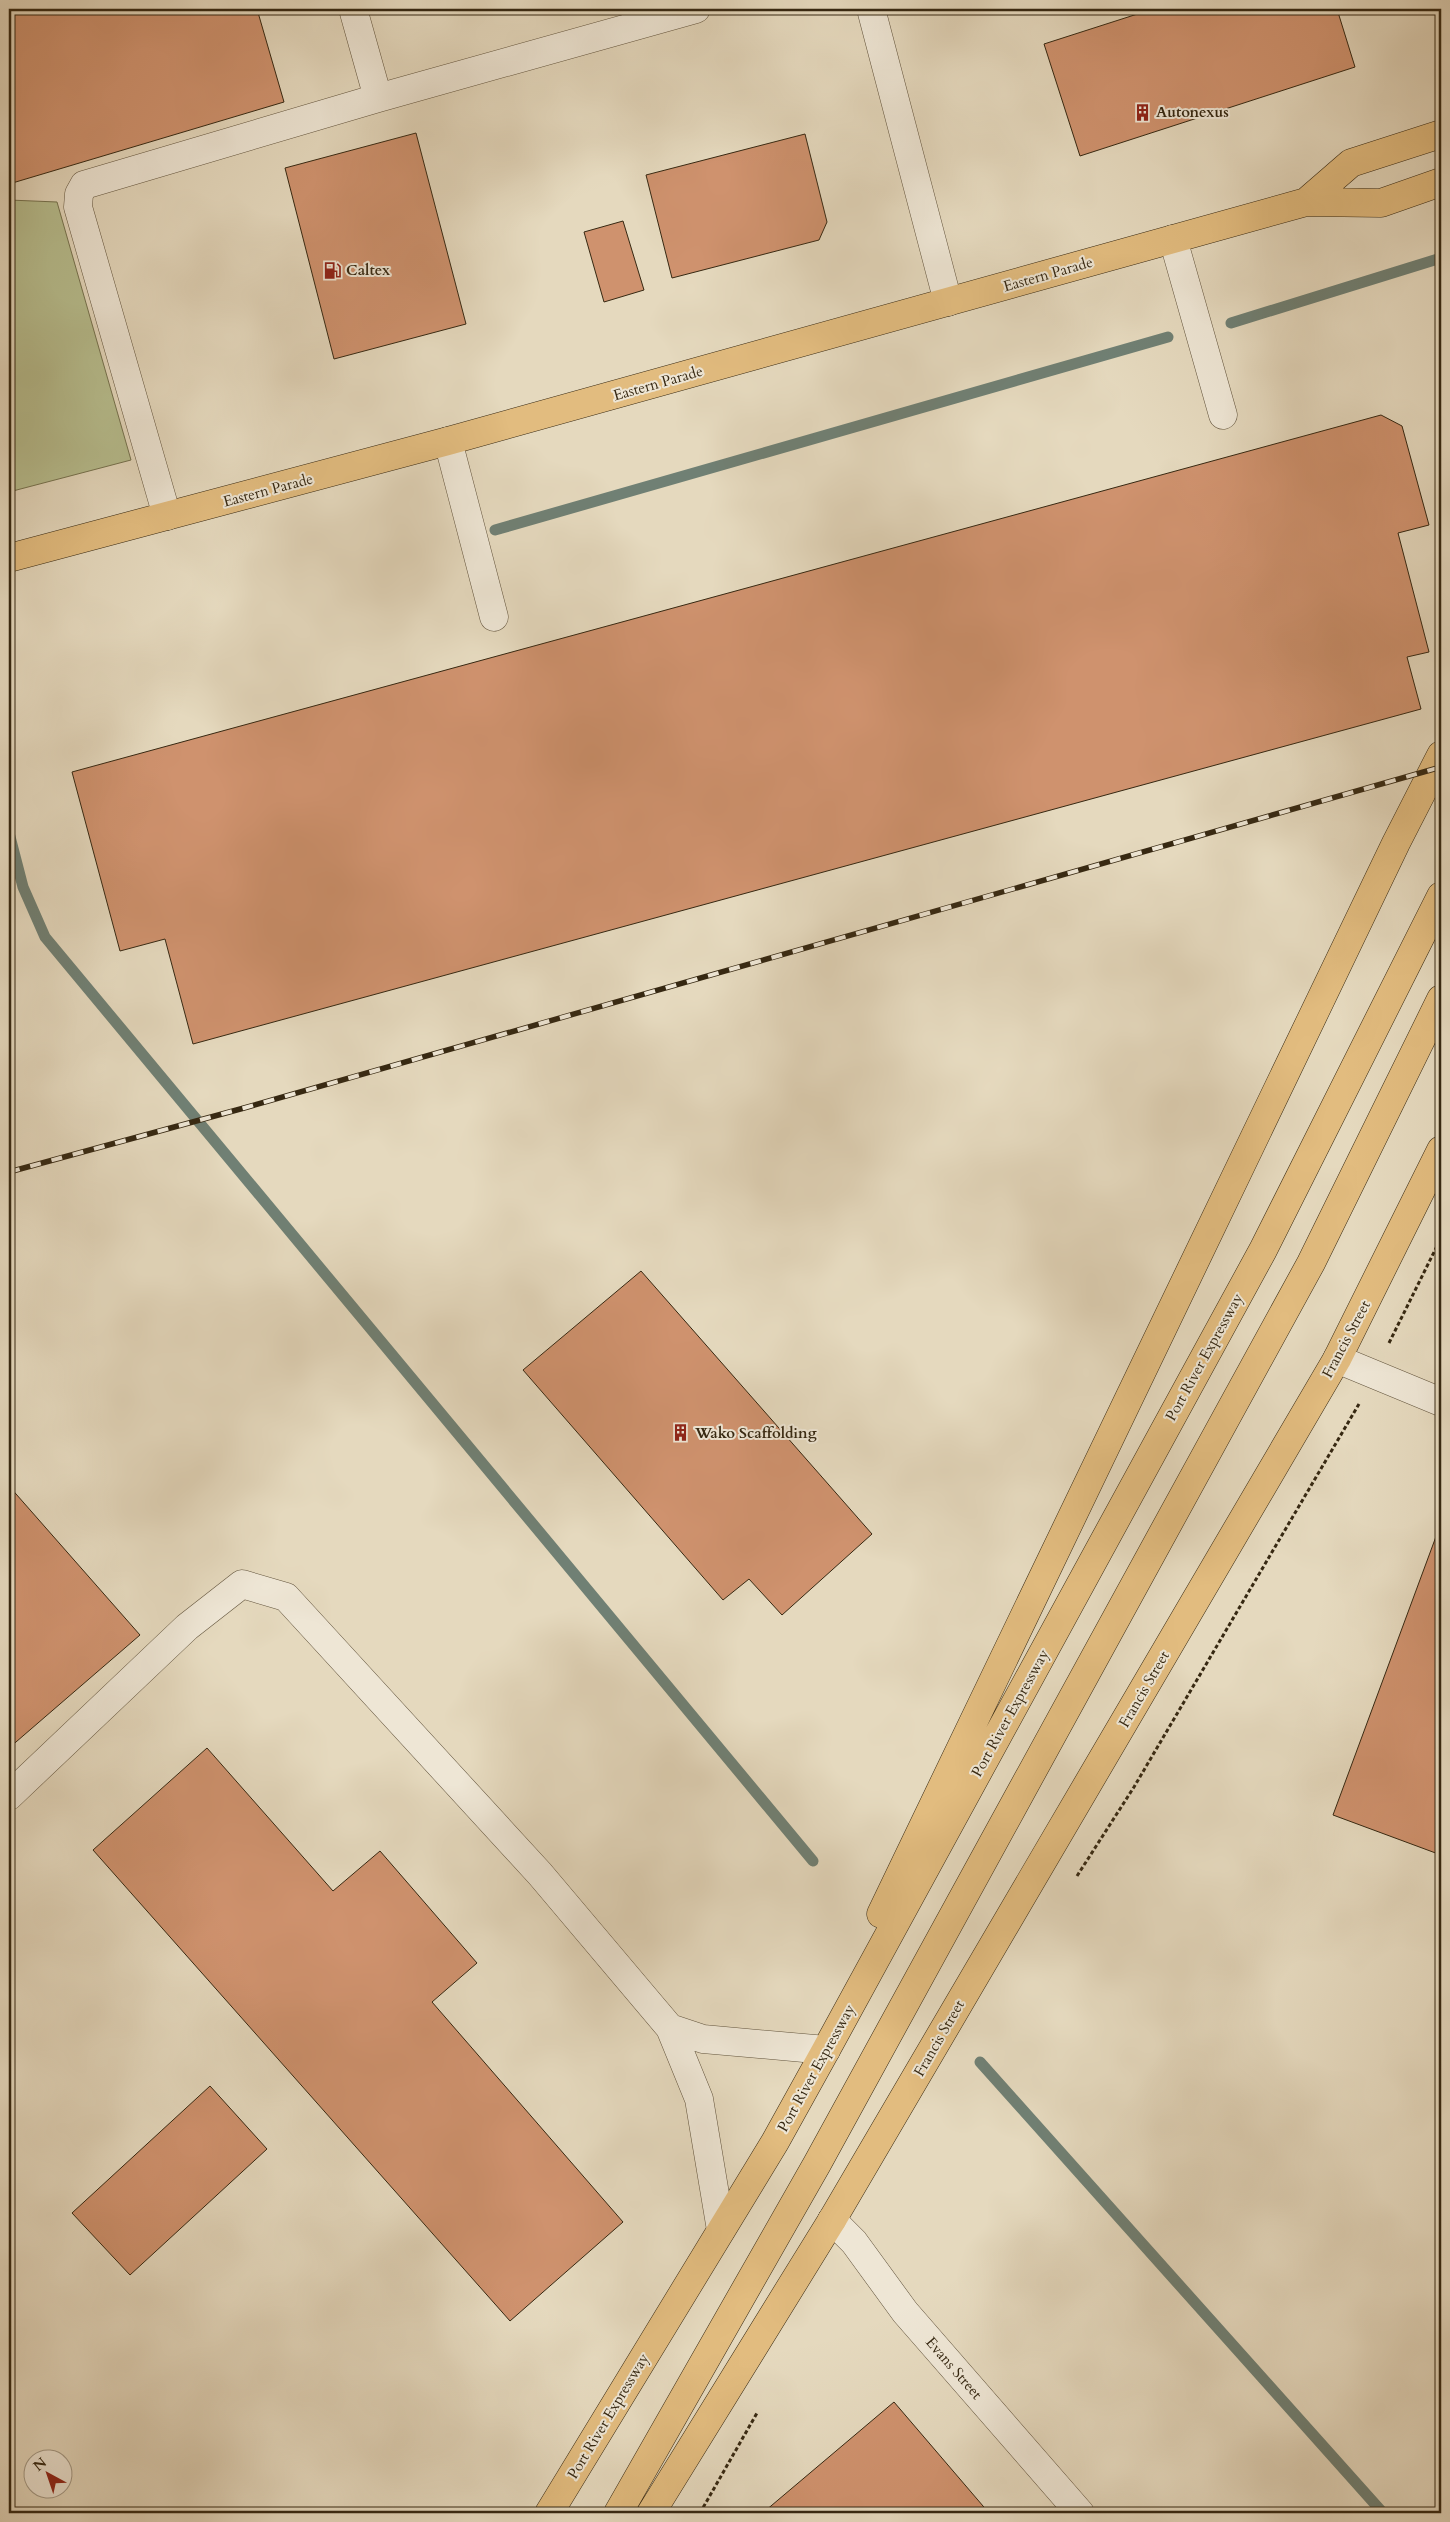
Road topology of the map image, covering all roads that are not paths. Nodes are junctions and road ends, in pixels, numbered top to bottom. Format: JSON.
{"nodes":[{"id":1,"x":353,"y":9,"type":"edge"},
{"id":2,"x":696,"y":9,"type":"edge"},
{"id":3,"x":871,"y":9,"type":"edge"},
{"id":4,"x":378,"y":98,"type":"junction"},
{"id":5,"x":1441,"y":134,"type":"edge"},
{"id":6,"x":1441,"y":182,"type":"edge"},
{"id":7,"x":1306,"y":202,"type":"junction"},
{"id":8,"x":1173,"y":240,"type":"junction"},
{"id":9,"x":948,"y":302,"type":"junction"},
{"id":10,"x":1223,"y":416,"type":"dead end"},
{"id":11,"x":448,"y":442,"type":"junction"},
{"id":12,"x":167,"y":516,"type":"junction"},
{"id":13,"x":9,"y":558,"type":"edge"},
{"id":14,"x":494,"y":617,"type":"dead end"},
{"id":15,"x":1441,"y":755,"type":"edge"},
{"id":16,"x":1441,"y":896,"type":"edge"},
{"id":17,"x":1441,"y":999,"type":"edge"},
{"id":18,"x":1441,"y":1150,"type":"edge"},
{"id":19,"x":1337,"y":1360,"type":"junction"},
{"id":20,"x":1441,"y":1402,"type":"edge"},
{"id":21,"x":9,"y":1796,"type":"edge"},
{"id":22,"x":670,"y":2028,"type":"junction"},
{"id":23,"x":826,"y":2050,"type":"junction"},
{"id":24,"x":832,"y":2220,"type":"junction"},
{"id":25,"x":721,"y":2230,"type":"junction"},
{"id":26,"x":549,"y":2513,"type":"edge"},
{"id":27,"x":618,"y":2513,"type":"edge"},
{"id":28,"x":651,"y":2513,"type":"edge"},
{"id":29,"x":1080,"y":2513,"type":"edge"}],
"edges":[{"from":1,"to":4,"type":"lane"},
{"from":2,"to":4,"type":"lane"},
{"from":3,"to":9,"type":"lane"},
{"from":4,"to":12,"type":"lane"},
{"from":5,"to":7,"type":"main road","name":"Eastern Parade"},
{"from":6,"to":7,"type":"main road","name":"Eastern Parade"},
{"from":7,"to":8,"type":"main road","name":"Eastern Parade"},
{"from":8,"to":9,"type":"main road","name":"Eastern Parade"},
{"from":8,"to":10,"type":"lane"},
{"from":9,"to":11,"type":"main road","name":"Eastern Parade"},
{"from":11,"to":12,"type":"main road","name":"Eastern Parade"},
{"from":11,"to":14,"type":"lane"},
{"from":12,"to":13,"type":"main road","name":"Eastern Parade"},
{"from":15,"to":23,"type":"main road"},
{"from":16,"to":23,"type":"main road","name":"Port River Expressway"},
{"from":17,"to":27,"type":"main road"},
{"from":18,"to":19,"type":"main road","name":"Francis Street"},
{"from":19,"to":20,"type":"lane"},
{"from":19,"to":24,"type":"main road","name":"Francis Street"},
{"from":21,"to":22,"type":"lane"},
{"from":22,"to":23,"type":"lane"},
{"from":22,"to":25,"type":"lane"},
{"from":23,"to":25,"type":"main road","name":"Port River Expressway"},
{"from":24,"to":28,"type":"main road","name":"Francis Street"},
{"from":24,"to":29,"type":"lane","name":"Evans Street"},
{"from":25,"to":26,"type":"main road","name":"Port River Expressway"}]}
